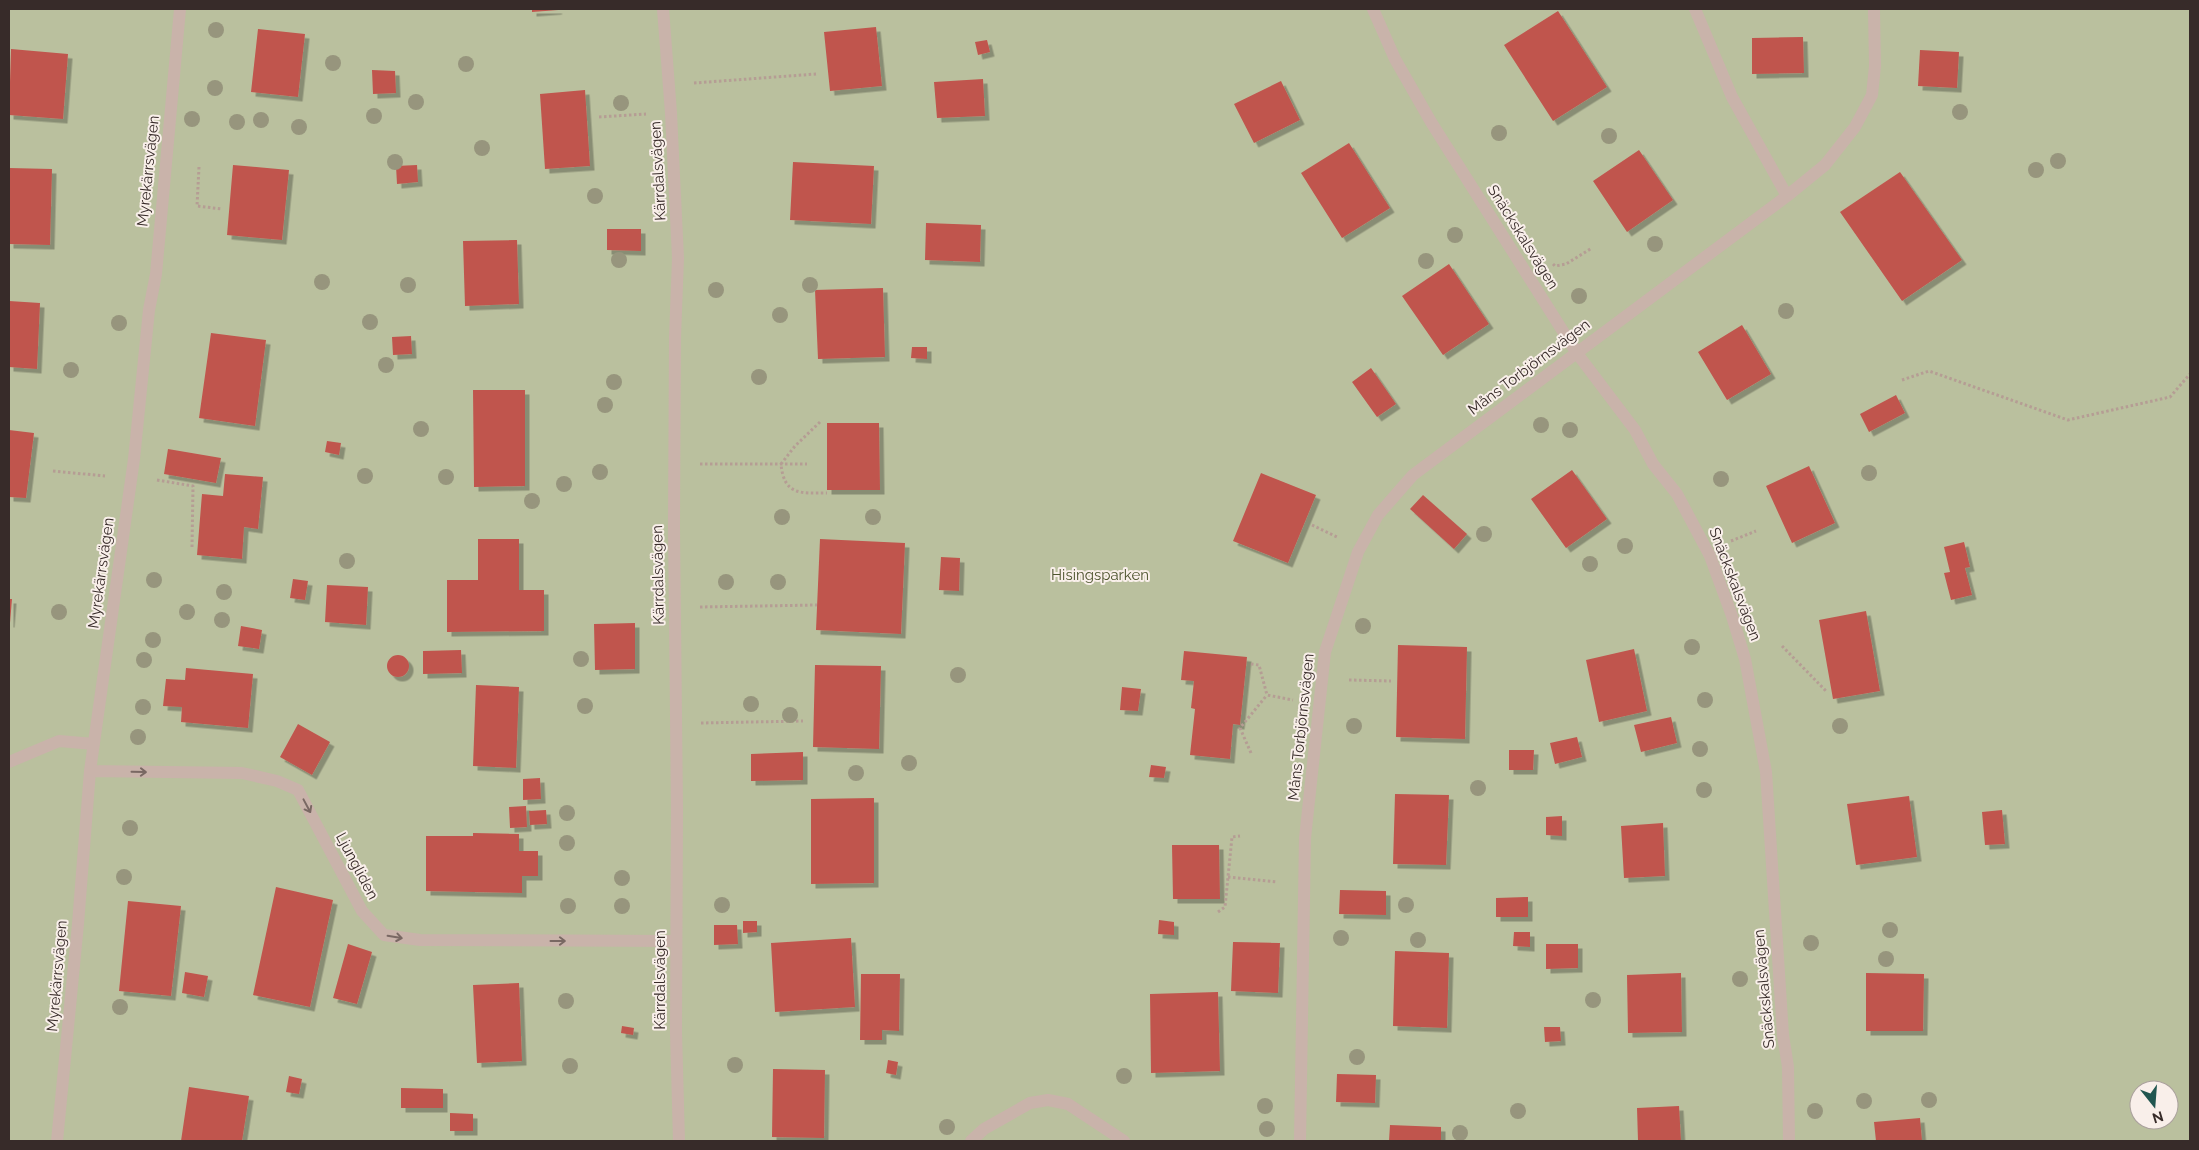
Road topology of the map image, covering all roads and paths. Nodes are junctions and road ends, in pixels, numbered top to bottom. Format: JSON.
{"nodes":[{"id":1,"x":180,"y":9,"type":"edge"},
{"id":2,"x":663,"y":9,"type":"edge"},
{"id":3,"x":1373,"y":9,"type":"edge"},
{"id":4,"x":1695,"y":9,"type":"edge"},
{"id":5,"x":1874,"y":9,"type":"edge"},
{"id":6,"x":816,"y":74,"type":"dead end"},
{"id":7,"x":669,"y":85,"type":"junction"},
{"id":8,"x":671,"y":112,"type":"junction"},
{"id":9,"x":599,"y":117,"type":"dead end"},
{"id":10,"x":199,"y":166,"type":"dead end"},
{"id":11,"x":1787,"y":196,"type":"junction"},
{"id":12,"x":222,"y":209,"type":"dead end"},
{"id":13,"x":1592,"y":248,"type":"dead end"},
{"id":14,"x":1548,"y":261,"type":"dead end"},
{"id":15,"x":1576,"y":352,"type":"junction"},
{"id":16,"x":2190,"y":374,"type":"edge"},
{"id":17,"x":1902,"y":380,"type":"dead end"},
{"id":18,"x":820,"y":422,"type":"dead end"},
{"id":19,"x":674,"y":464,"type":"junction"},
{"id":20,"x":781,"y":464,"type":"junction"},
{"id":21,"x":807,"y":464,"type":"dead end"},
{"id":22,"x":53,"y":471,"type":"dead end"},
{"id":23,"x":132,"y":477,"type":"junction"},
{"id":24,"x":828,"y":493,"type":"dead end"},
{"id":25,"x":192,"y":547,"type":"dead end"},
{"id":26,"x":817,"y":605,"type":"dead end"},
{"id":27,"x":675,"y":608,"type":"junction"},
{"id":28,"x":1782,"y":646,"type":"dead end"},
{"id":29,"x":1251,"y":664,"type":"dead end"},
{"id":30,"x":1322,"y":679,"type":"junction"},
{"id":31,"x":1391,"y":681,"type":"dead end"},
{"id":32,"x":1826,"y":691,"type":"dead end"},
{"id":33,"x":1267,"y":696,"type":"junction"},
{"id":34,"x":1319,"y":705,"type":"junction"},
{"id":35,"x":803,"y":721,"type":"dead end"},
{"id":36,"x":677,"y":723,"type":"junction"},
{"id":37,"x":94,"y":744,"type":"junction"},
{"id":38,"x":1251,"y":753,"type":"dead end"},
{"id":39,"x":9,"y":762,"type":"edge"},
{"id":40,"x":90,"y":771,"type":"junction"},
{"id":41,"x":1240,"y":836,"type":"dead end"},
{"id":42,"x":1228,"y":877,"type":"junction"},
{"id":43,"x":1304,"y":884,"type":"junction"},
{"id":44,"x":1218,"y":912,"type":"dead end"},
{"id":45,"x":675,"y":941,"type":"junction"},
{"id":46,"x":57,"y":1141,"type":"edge"},
{"id":47,"x":679,"y":1141,"type":"edge"},
{"id":48,"x":972,"y":1141,"type":"edge"},
{"id":49,"x":1124,"y":1141,"type":"edge"},
{"id":50,"x":1300,"y":1141,"type":"edge"},
{"id":51,"x":1789,"y":1141,"type":"edge"}],
"edges":[{"from":1,"to":23,"type":"street","name":"Myrekärrsvägen"},
{"from":2,"to":7,"type":"street","name":"Kärrdalsvägen"},
{"from":3,"to":15,"type":"street","name":"Snäckskalsvägen"},
{"from":4,"to":11,"type":"street"},
{"from":5,"to":11,"type":"street","name":"Måns Torbjörnsvägen"},
{"from":6,"to":7,"type":"path"},
{"from":7,"to":8,"type":"street","name":"Kärrdalsvägen"},
{"from":8,"to":9,"type":"path"},
{"from":8,"to":19,"type":"street","name":"Kärrdalsvägen"},
{"from":10,"to":12,"type":"path"},
{"from":11,"to":15,"type":"street","name":"Måns Torbjörnsvägen"},
{"from":13,"to":14,"type":"path"},
{"from":15,"to":30,"type":"street","name":"Måns Torbjörnsvägen"},
{"from":15,"to":51,"type":"street","name":"Snäckskalsvägen"},
{"from":16,"to":17,"type":"path"},
{"from":18,"to":20,"type":"path"},
{"from":19,"to":20,"type":"path"},
{"from":19,"to":27,"type":"street","name":"Kärrdalsvägen"},
{"from":20,"to":21,"type":"path"},
{"from":20,"to":24,"type":"path"},
{"from":22,"to":23,"type":"path"},
{"from":23,"to":25,"type":"path"},
{"from":23,"to":37,"type":"street","name":"Myrekärrsvägen"},
{"from":26,"to":27,"type":"path"},
{"from":27,"to":36,"type":"street","name":"Kärrdalsvägen"},
{"from":28,"to":32,"type":"path"},
{"from":29,"to":33,"type":"path"},
{"from":30,"to":31,"type":"path"},
{"from":30,"to":34,"type":"street","name":"Måns Torbjörnsvägen"},
{"from":33,"to":34,"type":"path"},
{"from":33,"to":38,"type":"path"},
{"from":34,"to":43,"type":"street","name":"Måns Torbjörnsvägen"},
{"from":35,"to":36,"type":"path"},
{"from":36,"to":45,"type":"street","name":"Kärrdalsvägen"},
{"from":37,"to":39,"type":"street"},
{"from":37,"to":40,"type":"street","name":"Myrekärrsvägen"},
{"from":40,"to":45,"type":"street","name":"Ljungliden","one_way":true},
{"from":40,"to":46,"type":"street","name":"Myrekärrsvägen"},
{"from":41,"to":42,"type":"path"},
{"from":42,"to":43,"type":"path"},
{"from":42,"to":44,"type":"path"},
{"from":43,"to":50,"type":"street","name":"Måns Torbjörnsvägen"},
{"from":45,"to":47,"type":"street","name":"Kärrdalsvägen"},
{"from":48,"to":49,"type":"street"}]}
